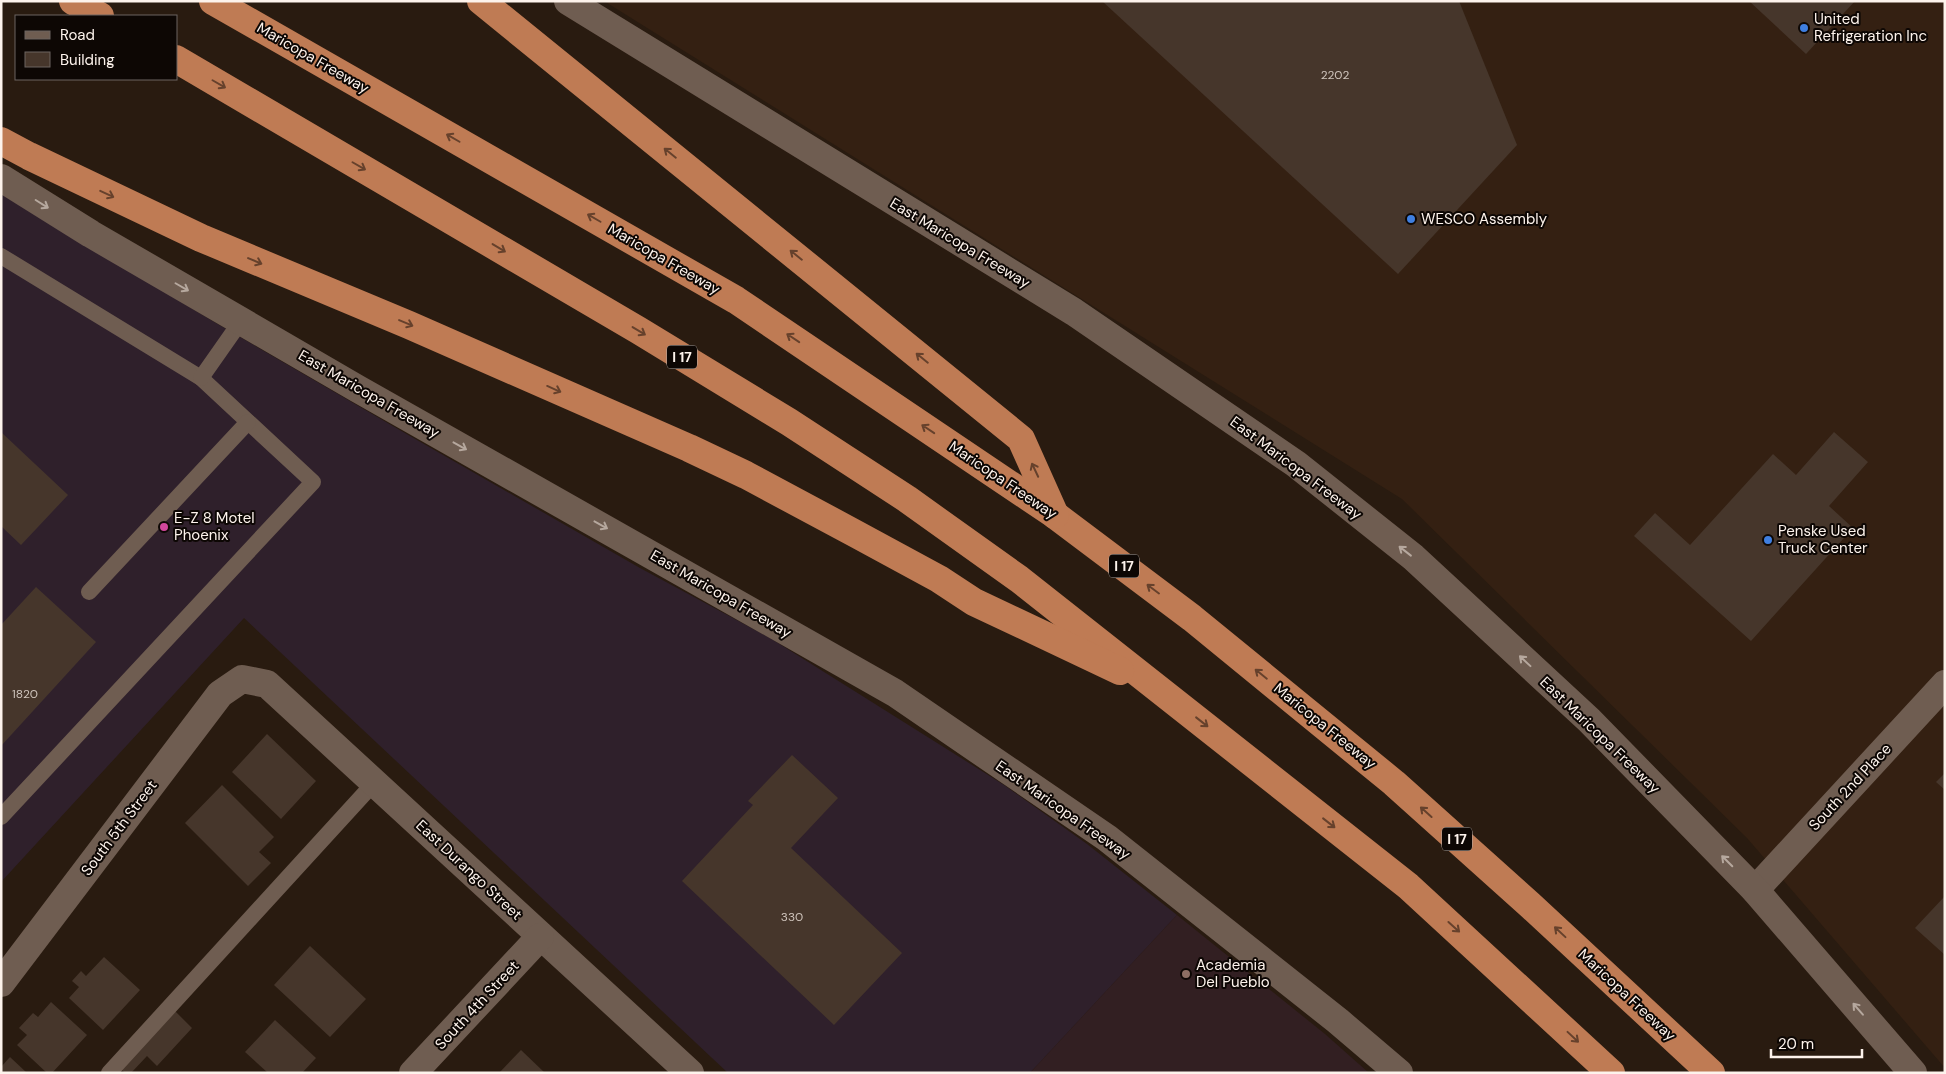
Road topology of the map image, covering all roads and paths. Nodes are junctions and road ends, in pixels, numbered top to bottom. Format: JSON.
{"nodes":[{"id":1,"x":74,"y":1,"type":"edge"},
{"id":2,"x":213,"y":1,"type":"edge"},
{"id":3,"x":481,"y":1,"type":"edge"},
{"id":4,"x":568,"y":1,"type":"edge"},
{"id":5,"x":98,"y":15,"type":"edge"},
{"id":6,"x":178,"y":61,"type":"edge"},
{"id":7,"x":1,"y":141,"type":"edge"},
{"id":8,"x":1,"y":178,"type":"edge"},
{"id":9,"x":1,"y":256,"type":"edge"},
{"id":10,"x":241,"y":321,"type":"junction"},
{"id":11,"x":201,"y":378,"type":"junction"},
{"id":12,"x":248,"y":422,"type":"junction"},
{"id":13,"x":1056,"y":515,"type":"junction"},
{"id":14,"x":89,"y":592,"type":"dead end"},
{"id":15,"x":242,"y":679,"type":"joint"},
{"id":16,"x":1945,"y":684,"type":"edge"},
{"id":17,"x":1164,"y":691,"type":"junction"},
{"id":18,"x":375,"y":782,"type":"junction"},
{"id":19,"x":1,"y":817,"type":"edge"},
{"id":20,"x":1755,"y":890,"type":"junction"},
{"id":21,"x":540,"y":936,"type":"junction"},
{"id":22,"x":1,"y":982,"type":"edge"},
{"id":23,"x":109,"y":1073,"type":"edge"},
{"id":24,"x":414,"y":1073,"type":"edge"},
{"id":25,"x":690,"y":1073,"type":"edge"},
{"id":26,"x":1399,"y":1073,"type":"edge"},
{"id":27,"x":1611,"y":1073,"type":"edge"},
{"id":28,"x":1711,"y":1073,"type":"edge"},
{"id":29,"x":1912,"y":1073,"type":"edge"}],
"edges":[{"from":1,"to":5,"type":"highway"},
{"from":13,"to":2,"type":"highway","name":"Maricopa Freeway","number":"I 17","one_way":true},
{"from":13,"to":3,"type":"highway","one_way":true},
{"from":20,"to":4,"type":"main road","name":"East Maricopa Freeway","one_way":true},
{"from":6,"to":17,"type":"highway","number":"I 17","one_way":true},
{"from":7,"to":17,"type":"highway","one_way":true},
{"from":8,"to":10,"type":"main road","name":"East Maricopa Freeway","one_way":true},
{"from":9,"to":11,"type":"lane"},
{"from":10,"to":11,"type":"lane"},
{"from":10,"to":26,"type":"main road","name":"East Maricopa Freeway","one_way":true},
{"from":11,"to":12,"type":"lane"},
{"from":12,"to":14,"type":"lane"},
{"from":12,"to":19,"type":"lane"},
{"from":28,"to":13,"type":"highway","name":"Maricopa Freeway","number":"I 17","one_way":true},
{"from":15,"to":18,"type":"main road","name":"East Durango Street"},
{"from":15,"to":22,"type":"main road","name":"South 5th Street"},
{"from":16,"to":20,"type":"main road","name":"South 2nd Place"},
{"from":17,"to":27,"type":"highway","number":"I 17","one_way":true},
{"from":18,"to":21,"type":"main road","name":"East Durango Street"},
{"from":18,"to":23,"type":"lane"},
{"from":29,"to":20,"type":"main road","name":"East Maricopa Freeway","one_way":true},
{"from":21,"to":24,"type":"main road","name":"South 4th Street"},
{"from":21,"to":25,"type":"main road","name":"East Durango Street"}]}
